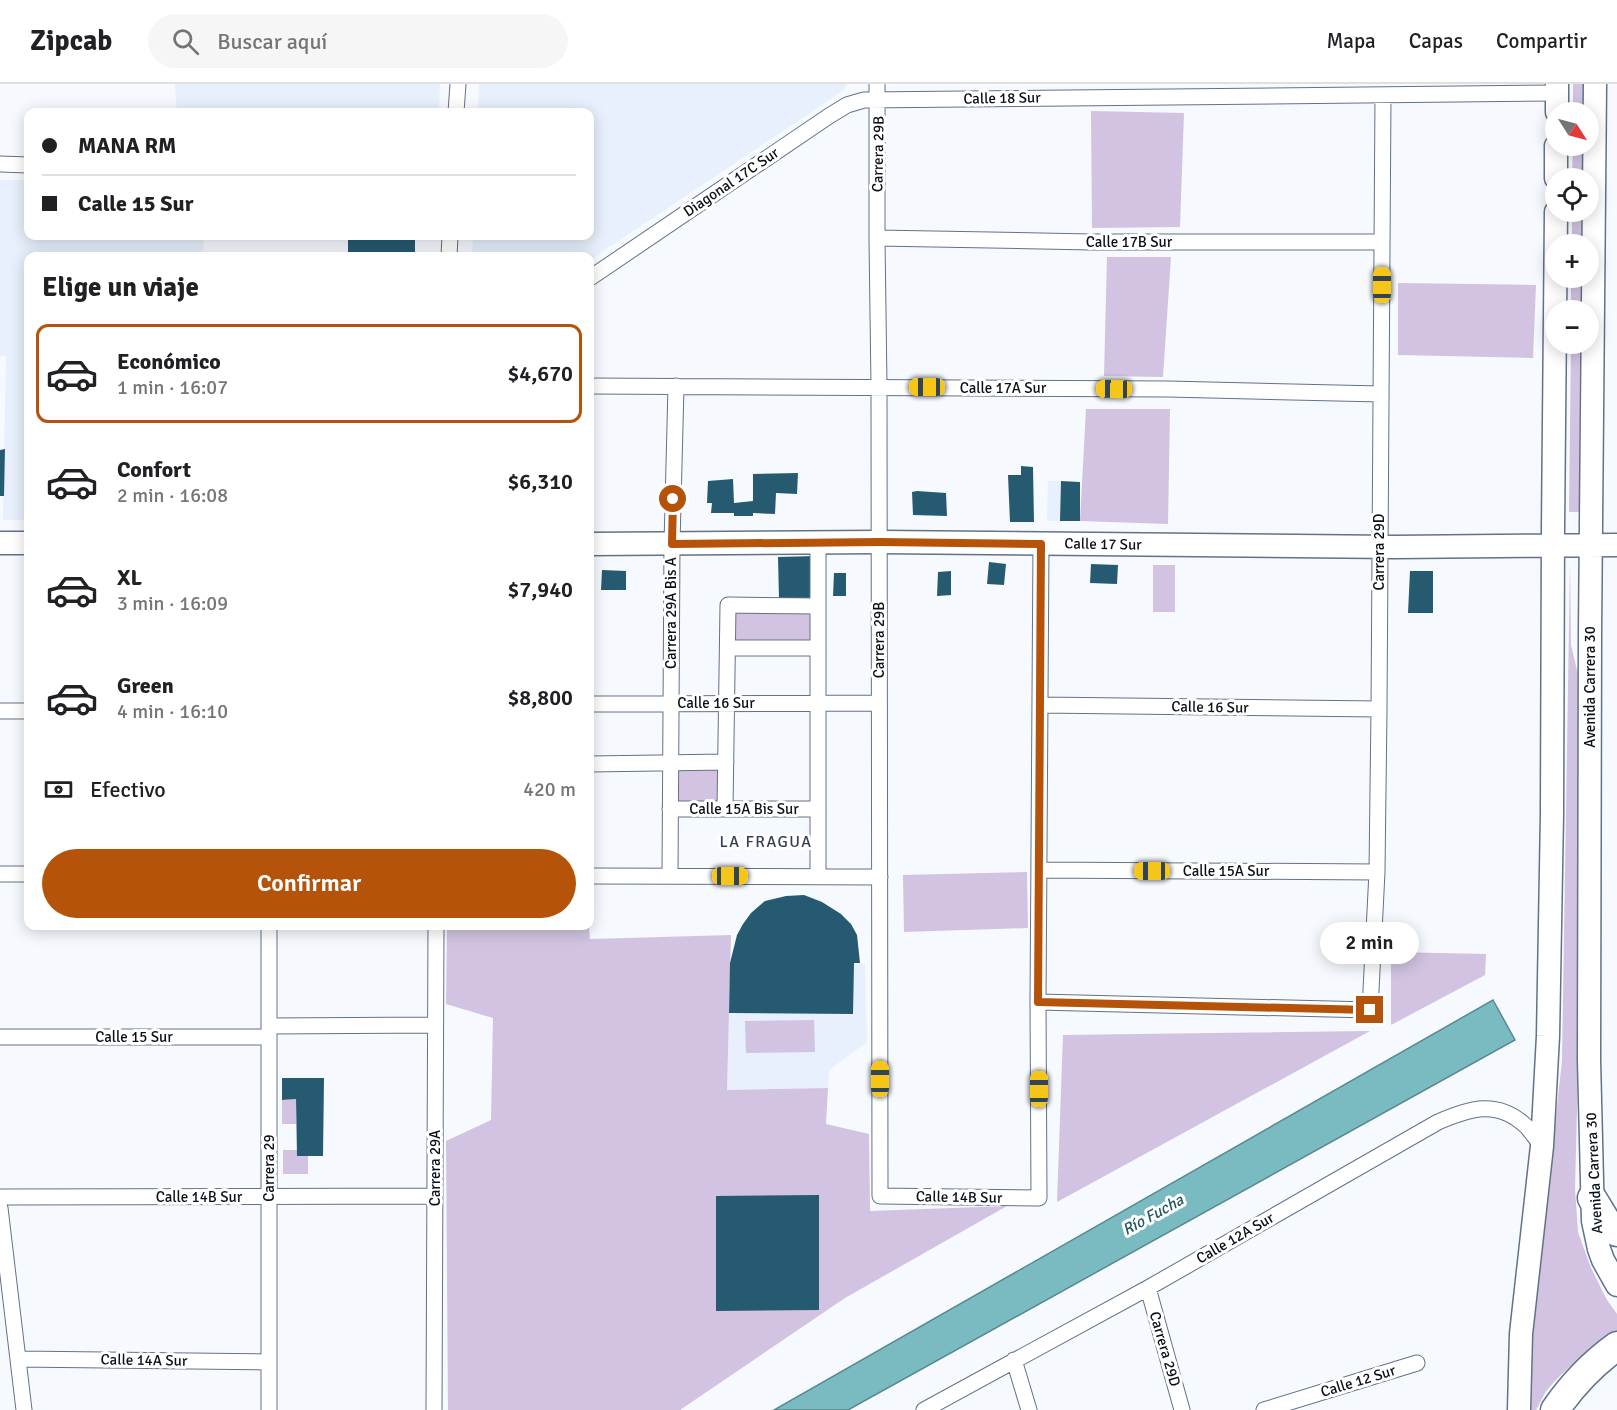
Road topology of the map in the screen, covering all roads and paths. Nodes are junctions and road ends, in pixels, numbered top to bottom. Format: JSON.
{"nodes":[{"id":1,"x":458,"y":84,"type":"edge"},
{"id":2,"x":1595,"y":84,"type":"edge"},
{"id":3,"x":1165,"y":90,"type":"edge"},
{"id":4,"x":878,"y":92,"type":"edge"},
{"id":5,"x":1383,"y":95,"type":"junction"},
{"id":6,"x":1557,"y":96,"type":"edge"},
{"id":7,"x":456,"y":108,"type":"edge"},
{"id":8,"x":0,"y":164,"type":"edge"},
{"id":9,"x":24,"y":165,"type":"edge"},
{"id":10,"x":1556,"y":222,"type":"edge"},
{"id":11,"x":877,"y":238,"type":"junction"},
{"id":12,"x":1382,"y":242,"type":"junction"},
{"id":13,"x":594,"y":275,"type":"edge"},
{"id":14,"x":594,"y":386,"type":"edge"},
{"id":15,"x":676,"y":386,"type":"junction"},
{"id":16,"x":879,"y":387,"type":"junction"},
{"id":17,"x":1381,"y":394,"type":"junction"},
{"id":18,"x":880,"y":542,"type":"junction"},
{"id":19,"x":0,"y":543,"type":"edge"},
{"id":20,"x":24,"y":543,"type":"edge"},
{"id":21,"x":818,"y":543,"type":"junction"},
{"id":22,"x":594,"y":544,"type":"edge"},
{"id":23,"x":672,"y":544,"type":"junction"},
{"id":24,"x":1041,"y":544,"type":"junction"},
{"id":25,"x":1591,"y":544,"type":"junction"},
{"id":26,"x":1617,"y":544,"type":"edge"},
{"id":27,"x":1553,"y":546,"type":"junction"},
{"id":28,"x":1379,"y":547,"type":"junction"},
{"id":29,"x":818,"y":606,"type":"junction"},
{"id":30,"x":728,"y":648,"type":"junction"},
{"id":31,"x":818,"y":648,"type":"junction"},
{"id":32,"x":727,"y":703,"type":"junction"},
{"id":33,"x":818,"y":703,"type":"junction"},
{"id":34,"x":879,"y":703,"type":"junction"},
{"id":35,"x":594,"y":704,"type":"edge"},
{"id":36,"x":671,"y":704,"type":"junction"},
{"id":37,"x":1041,"y":705,"type":"junction"},
{"id":38,"x":1379,"y":709,"type":"junction"},
{"id":39,"x":0,"y":711,"type":"edge"},
{"id":40,"x":24,"y":711,"type":"edge"},
{"id":41,"x":726,"y":762,"type":"junction"},
{"id":42,"x":670,"y":763,"type":"junction"},
{"id":43,"x":594,"y":764,"type":"edge"},
{"id":44,"x":818,"y":808,"type":"junction"},
{"id":45,"x":670,"y":809,"type":"junction"},
{"id":46,"x":724,"y":809,"type":"junction"},
{"id":47,"x":1040,"y":870,"type":"junction"},
{"id":48,"x":1377,"y":872,"type":"junction"},
{"id":49,"x":0,"y":874,"type":"edge"},
{"id":50,"x":24,"y":874,"type":"edge"},
{"id":51,"x":594,"y":876,"type":"edge"},
{"id":52,"x":670,"y":876,"type":"junction"},
{"id":53,"x":818,"y":876,"type":"junction"},
{"id":54,"x":880,"y":877,"type":"junction"},
{"id":55,"x":269,"y":930,"type":"edge"},
{"id":56,"x":436,"y":930,"type":"edge"},
{"id":57,"x":1038,"y":1002,"type":"junction"},
{"id":58,"x":435,"y":1025,"type":"junction"},
{"id":59,"x":269,"y":1031,"type":"junction"},
{"id":60,"x":0,"y":1037,"type":"edge"},
{"id":61,"x":1542,"y":1146,"type":"junction"},
{"id":62,"x":269,"y":1196,"type":"junction"},
{"id":63,"x":434,"y":1196,"type":"junction"},
{"id":64,"x":880,"y":1196,"type":"joint"},
{"id":65,"x":0,"y":1197,"type":"edge"},
{"id":66,"x":1592,"y":1198,"type":"junction"},
{"id":67,"x":0,"y":1208,"type":"edge"},
{"id":68,"x":1617,"y":1232,"type":"edge"},
{"id":69,"x":1617,"y":1285,"type":"edge"},
{"id":70,"x":1148,"y":1288,"type":"junction"},
{"id":71,"x":1617,"y":1346,"type":"edge"},
{"id":72,"x":18,"y":1359,"type":"junction"},
{"id":73,"x":1014,"y":1360,"type":"junction"},
{"id":74,"x":269,"y":1362,"type":"junction"},
{"id":75,"x":1418,"y":1363,"type":"dead end"},
{"id":76,"x":24,"y":1410,"type":"edge"},
{"id":77,"x":269,"y":1410,"type":"edge"},
{"id":78,"x":434,"y":1410,"type":"edge"},
{"id":79,"x":924,"y":1410,"type":"edge"},
{"id":80,"x":1029,"y":1410,"type":"edge"},
{"id":81,"x":1182,"y":1410,"type":"edge"},
{"id":82,"x":1264,"y":1410,"type":"edge"},
{"id":83,"x":1519,"y":1410,"type":"edge"},
{"id":84,"x":1555,"y":1410,"type":"edge"}],
"edges":[{"from":1,"to":7,"type":"street"},
{"from":2,"to":25,"type":"main road","name":"Avenida Carrera 30"},
{"from":3,"to":4,"type":"street","name":"Calle 18 Sur"},
{"from":3,"to":5,"type":"street","name":"Calle 18 Sur"},
{"from":4,"to":11,"type":"street","name":"Carrera 29B"},
{"from":4,"to":13,"type":"street","name":"Diagonal 17C Sur"},
{"from":5,"to":6,"type":"street","name":"Calle 18 Sur"},
{"from":5,"to":12,"type":"street","name":"Carrera 29D"},
{"from":8,"to":9,"type":"street"},
{"from":10,"to":27,"type":"main road"},
{"from":11,"to":12,"type":"street","name":"Calle 17B Sur"},
{"from":11,"to":16,"type":"street","name":"Carrera 29B"},
{"from":12,"to":17,"type":"street","name":"Carrera 29D"},
{"from":14,"to":15,"type":"street","name":"Calle 17A Sur"},
{"from":15,"to":16,"type":"street","name":"Calle 17A Sur"},
{"from":15,"to":23,"type":"street","name":"Carrera 29A Bis A"},
{"from":16,"to":17,"type":"street","name":"Calle 17A Sur"},
{"from":16,"to":18,"type":"street","name":"Carrera 29B"},
{"from":17,"to":28,"type":"street","name":"Carrera 29D"},
{"from":18,"to":21,"type":"main road","name":"Calle 17 Sur"},
{"from":18,"to":24,"type":"main road","name":"Calle 17 Sur"},
{"from":18,"to":34,"type":"street","name":"Carrera 29B"},
{"from":19,"to":20,"type":"main road"},
{"from":21,"to":23,"type":"main road","name":"Calle 17 Sur"},
{"from":21,"to":29,"type":"street"},
{"from":22,"to":23,"type":"main road","name":"Calle 17 Sur"},
{"from":23,"to":36,"type":"street","name":"Carrera 29A Bis A"},
{"from":24,"to":28,"type":"main road","name":"Calle 17 Sur"},
{"from":24,"to":37,"type":"street"},
{"from":25,"to":26,"type":"main road","name":"Calle 17 Sur"},
{"from":25,"to":27,"type":"main road","name":"Calle 17 Sur"},
{"from":25,"to":66,"type":"main road","name":"Avenida Carrera 30"},
{"from":27,"to":28,"type":"main road","name":"Calle 17 Sur"},
{"from":27,"to":61,"type":"main road"},
{"from":28,"to":38,"type":"street","name":"Carrera 29D"},
{"from":29,"to":30,"type":"street"},
{"from":29,"to":31,"type":"street"},
{"from":30,"to":31,"type":"street"},
{"from":30,"to":32,"type":"street"},
{"from":31,"to":33,"type":"street"},
{"from":32,"to":33,"type":"street","name":"Calle 16 Sur"},
{"from":32,"to":36,"type":"street","name":"Calle 16 Sur"},
{"from":32,"to":41,"type":"street"},
{"from":33,"to":34,"type":"street","name":"Calle 16 Sur"},
{"from":33,"to":44,"type":"street"},
{"from":34,"to":54,"type":"street","name":"Carrera 29B"},
{"from":35,"to":36,"type":"street","name":"Calle 16 Sur"},
{"from":36,"to":42,"type":"street","name":"Carrera 29A Bis A"},
{"from":37,"to":38,"type":"street","name":"Calle 16 Sur"},
{"from":37,"to":47,"type":"street"},
{"from":38,"to":48,"type":"street","name":"Carrera 29D"},
{"from":39,"to":40,"type":"street"},
{"from":41,"to":42,"type":"street"},
{"from":41,"to":46,"type":"street"},
{"from":42,"to":43,"type":"street"},
{"from":42,"to":45,"type":"street","name":"Carrera 29A Bis A"},
{"from":44,"to":46,"type":"street","name":"Calle 15A Bis Sur"},
{"from":44,"to":53,"type":"street"},
{"from":45,"to":46,"type":"street","name":"Calle 15A Bis Sur"},
{"from":45,"to":52,"type":"street","name":"Carrera 29A Bis A"},
{"from":47,"to":48,"type":"street","name":"Calle 15A Sur"},
{"from":47,"to":57,"type":"street"},
{"from":48,"to":57,"type":"street","name":"Carrera 29D"},
{"from":49,"to":50,"type":"street"},
{"from":51,"to":52,"type":"street"},
{"from":52,"to":53,"type":"street"},
{"from":53,"to":54,"type":"street"},
{"from":54,"to":64,"type":"street","name":"Carrera 29B"},
{"from":55,"to":59,"type":"street","name":"Carrera 29"},
{"from":56,"to":58,"type":"street","name":"Carrera 29A"},
{"from":57,"to":64,"type":"street","name":"Calle 14B Sur"},
{"from":58,"to":59,"type":"street","name":"Calle 15 Sur"},
{"from":58,"to":63,"type":"street","name":"Carrera 29A"},
{"from":59,"to":60,"type":"street","name":"Calle 15 Sur"},
{"from":59,"to":62,"type":"street","name":"Carrera 29"},
{"from":61,"to":70,"type":"street","name":"Calle 12A Sur"},
{"from":61,"to":83,"type":"main road"},
{"from":62,"to":63,"type":"street","name":"Calle 14B Sur"},
{"from":62,"to":65,"type":"street","name":"Calle 14B Sur"},
{"from":62,"to":74,"type":"street","name":"Carrera 29"},
{"from":63,"to":78,"type":"street","name":"Carrera 29A"},
{"from":66,"to":68,"type":"highway"},
{"from":66,"to":69,"type":"main road","name":"Avenida Carrera 30"},
{"from":67,"to":72,"type":"street"},
{"from":70,"to":73,"type":"street","name":"Calle 12A Sur"},
{"from":70,"to":81,"type":"street","name":"Carrera 29D"},
{"from":71,"to":84,"type":"highway"},
{"from":72,"to":74,"type":"street","name":"Calle 14A Sur"},
{"from":72,"to":76,"type":"street"},
{"from":73,"to":79,"type":"street","name":"Calle 12A Sur"},
{"from":73,"to":80,"type":"street"},
{"from":74,"to":77,"type":"street","name":"Carrera 29"},
{"from":75,"to":82,"type":"street","name":"Calle 12 Sur"}]}
